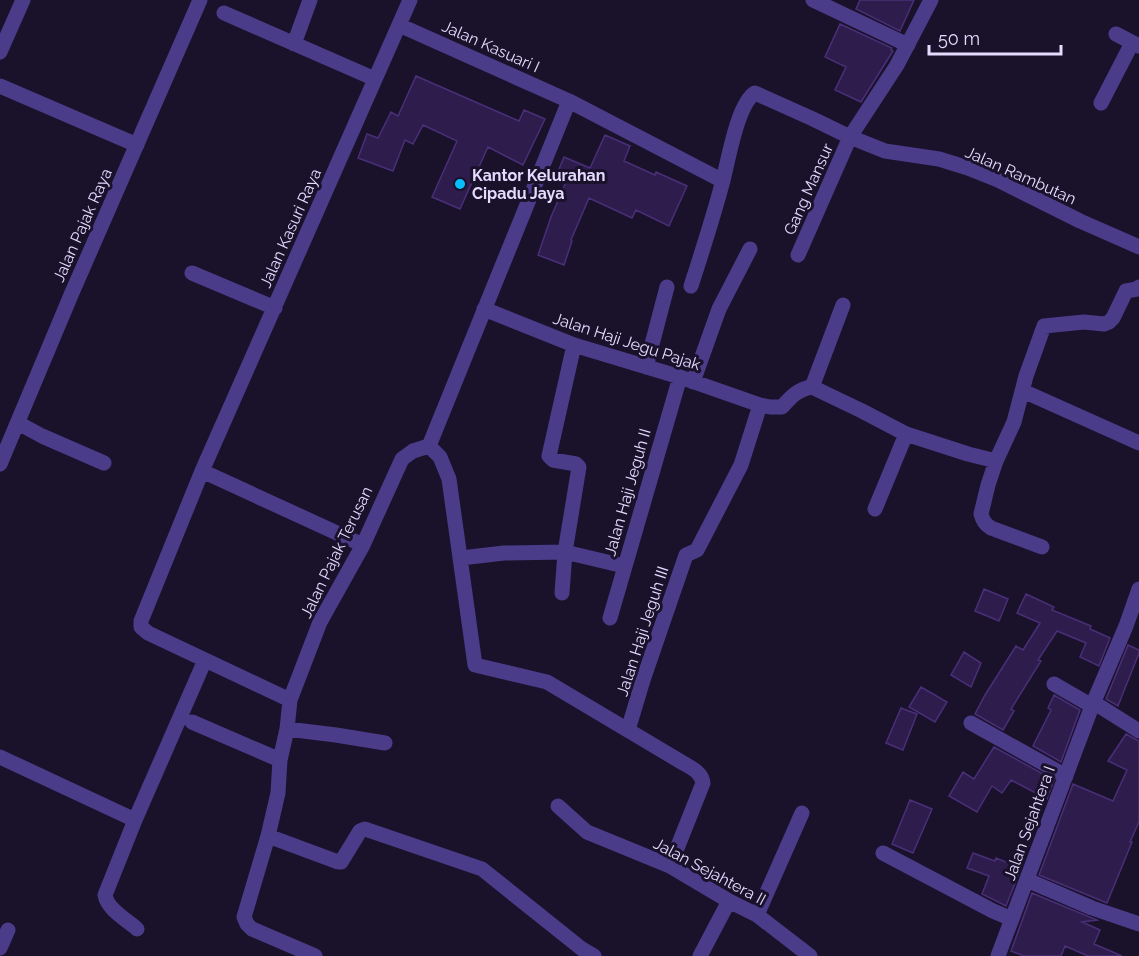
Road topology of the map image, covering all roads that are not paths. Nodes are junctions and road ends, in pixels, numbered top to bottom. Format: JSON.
{"nodes":[{"id":1,"x":23,"y":0,"type":"edge"},
{"id":2,"x":200,"y":0,"type":"edge"},
{"id":3,"x":310,"y":0,"type":"edge"},
{"id":4,"x":410,"y":0,"type":"edge"},
{"id":5,"x":813,"y":0,"type":"edge"},
{"id":6,"x":931,"y":0,"type":"edge"},
{"id":7,"x":224,"y":13,"type":"dead end"},
{"id":8,"x":399,"y":25,"type":"junction"},
{"id":9,"x":1116,"y":34,"type":"dead end"},
{"id":10,"x":294,"y":44,"type":"junction"},
{"id":11,"x":1135,"y":44,"type":"edge"},
{"id":12,"x":908,"y":45,"type":"junction"},
{"id":13,"x":0,"y":52,"type":"edge"},
{"id":14,"x":375,"y":80,"type":"junction"},
{"id":15,"x":0,"y":86,"type":"edge"},
{"id":16,"x":569,"y":101,"type":"junction"},
{"id":17,"x":1101,"y":103,"type":"dead end"},
{"id":18,"x":850,"y":137,"type":"junction"},
{"id":19,"x":133,"y":143,"type":"junction"},
{"id":20,"x":723,"y":181,"type":"junction"},
{"id":21,"x":1139,"y":247,"type":"edge"},
{"id":22,"x":750,"y":249,"type":"dead end"},
{"id":23,"x":798,"y":255,"type":"dead end"},
{"id":24,"x":192,"y":273,"type":"dead end"},
{"id":25,"x":691,"y":286,"type":"dead end"},
{"id":26,"x":667,"y":287,"type":"dead end"},
{"id":27,"x":1139,"y":287,"type":"edge"},
{"id":28,"x":843,"y":305,"type":"dead end"},
{"id":29,"x":274,"y":308,"type":"junction"},
{"id":30,"x":484,"y":309,"type":"junction"},
{"id":31,"x":574,"y":345,"type":"junction"},
{"id":32,"x":646,"y":367,"type":"junction"},
{"id":33,"x":687,"y":380,"type":"junction"},
{"id":34,"x":812,"y":387,"type":"junction"},
{"id":35,"x":1023,"y":391,"type":"junction"},
{"id":36,"x":760,"y":405,"type":"junction"},
{"id":37,"x":18,"y":423,"type":"junction"},
{"id":38,"x":906,"y":434,"type":"junction"},
{"id":39,"x":1139,"y":443,"type":"edge"},
{"id":40,"x":429,"y":446,"type":"junction"},
{"id":41,"x":996,"y":461,"type":"junction"},
{"id":42,"x":104,"y":463,"type":"dead end"},
{"id":43,"x":0,"y":464,"type":"edge"},
{"id":44,"x":202,"y":471,"type":"junction"},
{"id":45,"x":875,"y":508,"type":"dead end"},
{"id":46,"x":363,"y":545,"type":"junction"},
{"id":47,"x":1042,"y":547,"type":"dead end"},
{"id":48,"x":565,"y":552,"type":"junction"},
{"id":49,"x":460,"y":558,"type":"junction"},
{"id":50,"x":624,"y":566,"type":"junction"},
{"id":51,"x":1139,"y":589,"type":"edge"},
{"id":52,"x":562,"y":593,"type":"dead end"},
{"id":53,"x":610,"y":618,"type":"dead end"},
{"id":54,"x":205,"y":660,"type":"junction"},
{"id":55,"x":1054,"y":684,"type":"dead end"},
{"id":56,"x":290,"y":700,"type":"junction"},
{"id":57,"x":1092,"y":704,"type":"junction"},
{"id":58,"x":192,"y":722,"type":"dead end"},
{"id":59,"x":970,"y":723,"type":"dead end"},
{"id":60,"x":287,"y":729,"type":"junction"},
{"id":61,"x":628,"y":730,"type":"junction"},
{"id":62,"x":1139,"y":731,"type":"edge"},
{"id":63,"x":385,"y":742,"type":"dead end"},
{"id":64,"x":0,"y":757,"type":"edge"},
{"id":65,"x":280,"y":760,"type":"junction"},
{"id":66,"x":1066,"y":776,"type":"junction"},
{"id":67,"x":558,"y":806,"type":"dead end"},
{"id":68,"x":802,"y":813,"type":"dead end"},
{"id":69,"x":135,"y":820,"type":"junction"},
{"id":70,"x":268,"y":836,"type":"junction"},
{"id":71,"x":883,"y":853,"type":"dead end"},
{"id":72,"x":670,"y":866,"type":"junction"},
{"id":73,"x":1027,"y":880,"type":"junction"},
{"id":74,"x":729,"y":901,"type":"junction"},
{"id":75,"x":756,"y":915,"type":"junction"},
{"id":76,"x":1012,"y":919,"type":"junction"},
{"id":77,"x":1139,"y":924,"type":"edge"},
{"id":78,"x":137,"y":928,"type":"dead end"},
{"id":79,"x":8,"y":930,"type":"dead end"},
{"id":80,"x":0,"y":948,"type":"edge"},
{"id":81,"x":280,"y":949,"type":"edge"},
{"id":82,"x":315,"y":956,"type":"edge"},
{"id":83,"x":594,"y":956,"type":"edge"},
{"id":84,"x":700,"y":956,"type":"edge"},
{"id":85,"x":810,"y":956,"type":"edge"},
{"id":86,"x":998,"y":956,"type":"edge"}],
"edges":[{"from":1,"to":13,"type":"street"},
{"from":2,"to":19,"type":"street","name":"Jalan Pajak Raya"},
{"from":3,"to":10,"type":"street"},
{"from":4,"to":8,"type":"street","name":"Jalan Kasuri Raya"},
{"from":5,"to":12,"type":"street"},
{"from":6,"to":12,"type":"street","name":"Gang Mansur"},
{"from":7,"to":10,"type":"street"},
{"from":8,"to":14,"type":"street","name":"Jalan Kasuri Raya"},
{"from":8,"to":16,"type":"street","name":"Jalan Kasuari I"},
{"from":9,"to":11,"type":"street"},
{"from":10,"to":14,"type":"street"},
{"from":11,"to":17,"type":"street"},
{"from":12,"to":18,"type":"street","name":"Gang Mansur"},
{"from":14,"to":29,"type":"street","name":"Jalan Kasuri Raya"},
{"from":15,"to":19,"type":"street"},
{"from":16,"to":20,"type":"street","name":"Jalan Kasuari I"},
{"from":16,"to":30,"type":"street"},
{"from":18,"to":20,"type":"street","name":"Jalan Rambutan"},
{"from":18,"to":21,"type":"street","name":"Jalan Rambutan"},
{"from":18,"to":23,"type":"street","name":"Gang Mansur"},
{"from":19,"to":37,"type":"street","name":"Jalan Pajak Raya"},
{"from":20,"to":25,"type":"street"},
{"from":22,"to":33,"type":"street"},
{"from":24,"to":29,"type":"street"},
{"from":26,"to":32,"type":"street"},
{"from":27,"to":35,"type":"street"},
{"from":28,"to":34,"type":"street"},
{"from":29,"to":44,"type":"street","name":"Jalan Kasuri Raya"},
{"from":30,"to":31,"type":"street","name":"Jalan Haji Jegu Pajak"},
{"from":30,"to":40,"type":"street"},
{"from":31,"to":32,"type":"street","name":"Jalan Haji Jegu Pajak"},
{"from":31,"to":48,"type":"street"},
{"from":32,"to":33,"type":"street","name":"Jalan Haji Jegu Pajak"},
{"from":33,"to":36,"type":"street","name":"Jalan Haji Jegu Pajak"},
{"from":33,"to":50,"type":"street","name":"Jalan Haji Jeguh II"},
{"from":34,"to":36,"type":"street"},
{"from":34,"to":38,"type":"street"},
{"from":35,"to":39,"type":"street"},
{"from":35,"to":41,"type":"street"},
{"from":36,"to":61,"type":"street","name":"Jalan Haji Jeguh III"},
{"from":37,"to":42,"type":"street"},
{"from":37,"to":43,"type":"street","name":"Jalan Pajak Raya"},
{"from":38,"to":41,"type":"street"},
{"from":38,"to":45,"type":"street"},
{"from":40,"to":46,"type":"street","name":"Jalan Pajak Terusan"},
{"from":40,"to":49,"type":"street"},
{"from":41,"to":47,"type":"street"},
{"from":44,"to":46,"type":"street"},
{"from":44,"to":54,"type":"street","name":"Jalan Kasuri Raya"},
{"from":46,"to":56,"type":"street","name":"Jalan Pajak Terusan"},
{"from":48,"to":49,"type":"street"},
{"from":48,"to":50,"type":"street"},
{"from":48,"to":52,"type":"street"},
{"from":49,"to":61,"type":"street"},
{"from":50,"to":53,"type":"street","name":"Jalan Haji Jeguh II"},
{"from":51,"to":57,"type":"street","name":"Jalan Sejahtera I"},
{"from":54,"to":56,"type":"street"},
{"from":54,"to":69,"type":"street"},
{"from":55,"to":57,"type":"street"},
{"from":56,"to":60,"type":"street","name":"Jalan Pajak Terusan"},
{"from":57,"to":62,"type":"street"},
{"from":57,"to":66,"type":"street","name":"Jalan Sejahtera I"},
{"from":58,"to":65,"type":"street"},
{"from":59,"to":66,"type":"street"},
{"from":60,"to":63,"type":"street"},
{"from":60,"to":65,"type":"street","name":"Jalan Pajak Terusan"},
{"from":61,"to":72,"type":"street"},
{"from":64,"to":69,"type":"street"},
{"from":65,"to":70,"type":"street","name":"Jalan Pajak Terusan"},
{"from":66,"to":73,"type":"street","name":"Jalan Sejahtera I"},
{"from":67,"to":72,"type":"street","name":"Jalan Sejahtera II"},
{"from":68,"to":75,"type":"street"},
{"from":69,"to":78,"type":"street"},
{"from":70,"to":81,"type":"street","name":"Jalan Pajak Terusan"},
{"from":70,"to":83,"type":"street"},
{"from":71,"to":76,"type":"street"},
{"from":72,"to":74,"type":"street","name":"Jalan Sejahtera II"},
{"from":73,"to":76,"type":"street","name":"Jalan Sejahtera I"},
{"from":73,"to":77,"type":"street"},
{"from":74,"to":75,"type":"street","name":"Jalan Sejahtera II"},
{"from":74,"to":84,"type":"street"},
{"from":75,"to":85,"type":"street","name":"Jalan Sejahtera II"},
{"from":76,"to":86,"type":"street","name":"Jalan Sejahtera I"},
{"from":79,"to":80,"type":"street"},
{"from":81,"to":82,"type":"street"}]}
